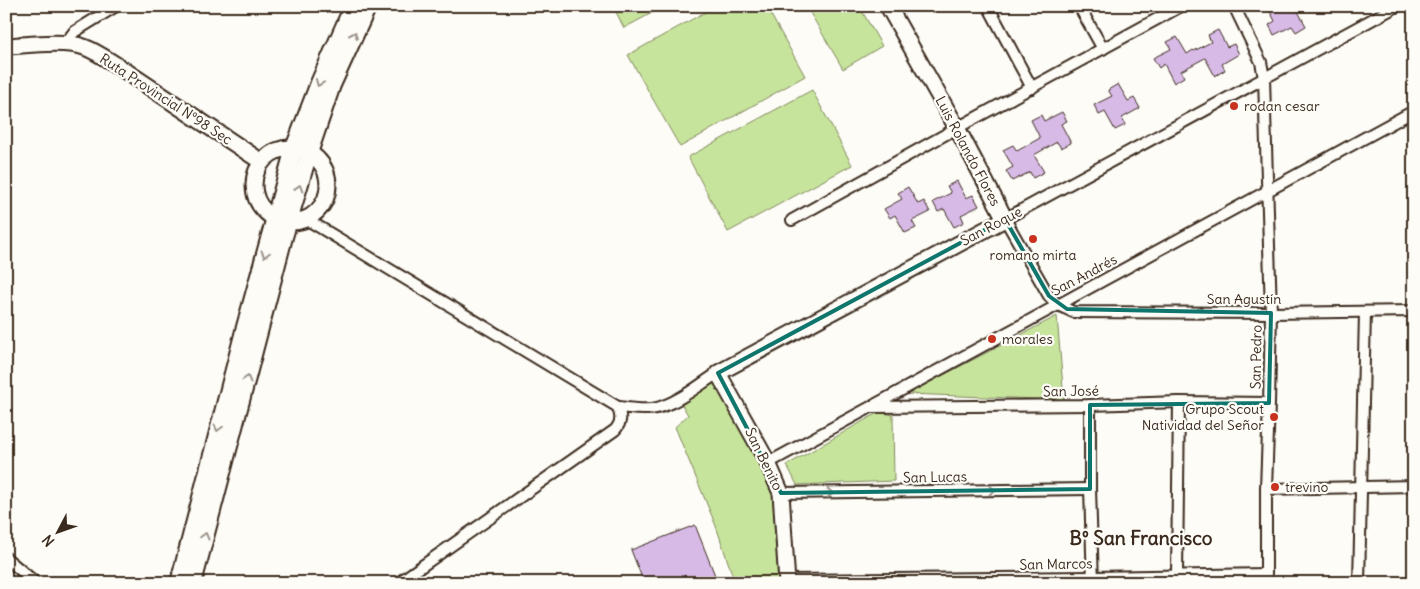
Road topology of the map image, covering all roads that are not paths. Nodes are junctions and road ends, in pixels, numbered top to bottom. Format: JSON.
{"nodes":[{"id":1,"x":116,"y":6,"type":"edge"},
{"id":2,"x":353,"y":6,"type":"edge"},
{"id":3,"x":368,"y":6,"type":"edge"},
{"id":4,"x":888,"y":6,"type":"edge"},
{"id":5,"x":988,"y":6,"type":"edge"},
{"id":6,"x":1079,"y":6,"type":"edge"},
{"id":7,"x":1181,"y":6,"type":"edge"},
{"id":8,"x":1234,"y":6,"type":"edge"},
{"id":9,"x":1397,"y":6,"type":"edge"},
{"id":10,"x":65,"y":44,"type":"junction"},
{"id":11,"x":6,"y":46,"type":"edge"},
{"id":12,"x":1103,"y":49,"type":"junction"},
{"id":13,"x":1264,"y":78,"type":"junction"},
{"id":14,"x":1032,"y":88,"type":"junction"},
{"id":15,"x":1414,"y":111,"type":"edge"},
{"id":16,"x":957,"y":128,"type":"junction"},
{"id":17,"x":302,"y":151,"type":"junction"},
{"id":18,"x":262,"y":162,"type":"junction"},
{"id":19,"x":1268,"y":191,"type":"junction"},
{"id":20,"x":306,"y":218,"type":"junction"},
{"id":21,"x":1005,"y":219,"type":"junction"},
{"id":22,"x":282,"y":220,"type":"junction"},
{"id":23,"x":792,"y":220,"type":"dead end"},
{"id":24,"x":1058,"y":304,"type":"junction"},
{"id":25,"x":1073,"y":312,"type":"joint"},
{"id":26,"x":1365,"y":312,"type":"junction"},
{"id":27,"x":1414,"y":312,"type":"edge"},
{"id":28,"x":1271,"y":313,"type":"junction"},
{"id":29,"x":718,"y":372,"type":"junction"},
{"id":30,"x":1179,"y":402,"type":"junction"},
{"id":31,"x":1270,"y":403,"type":"junction"},
{"id":32,"x":1090,"y":405,"type":"junction"},
{"id":33,"x":872,"y":407,"type":"junction"},
{"id":34,"x":618,"y":408,"type":"junction"},
{"id":35,"x":768,"y":463,"type":"junction"},
{"id":36,"x":1414,"y":486,"type":"edge"},
{"id":37,"x":1361,"y":487,"type":"junction"},
{"id":38,"x":1090,"y":489,"type":"junction"},
{"id":39,"x":1266,"y":489,"type":"junction"},
{"id":40,"x":781,"y":493,"type":"junction"},
{"id":41,"x":6,"y":558,"type":"edge"},
{"id":42,"x":1177,"y":576,"type":"junction"},
{"id":43,"x":1266,"y":578,"type":"edge"},
{"id":44,"x":1093,"y":580,"type":"edge"},
{"id":45,"x":787,"y":581,"type":"edge"},
{"id":46,"x":36,"y":583,"type":"edge"},
{"id":47,"x":178,"y":583,"type":"edge"},
{"id":48,"x":193,"y":583,"type":"edge"},
{"id":49,"x":398,"y":583,"type":"edge"},
{"id":50,"x":1359,"y":583,"type":"edge"}],
"edges":[{"from":1,"to":10,"type":"street"},
{"from":2,"to":17,"type":"main road","one_way":true},
{"from":17,"to":3,"type":"main road","one_way":true},
{"from":4,"to":16,"type":"street","name":"Luis Rolando Flores"},
{"from":5,"to":14,"type":"street"},
{"from":6,"to":12,"type":"street"},
{"from":7,"to":12,"type":"street"},
{"from":8,"to":13,"type":"street","name":"San Pedro"},
{"from":9,"to":13,"type":"street","name":"San Roque"},
{"from":10,"to":11,"type":"street","name":"Ruta Provincial Nº98 Sec"},
{"from":10,"to":18,"type":"street","name":"Ruta Provincial Nº98 Sec"},
{"from":12,"to":14,"type":"street"},
{"from":13,"to":19,"type":"street","name":"San Pedro"},
{"from":13,"to":21,"type":"street","name":"San Roque"},
{"from":14,"to":16,"type":"street"},
{"from":15,"to":19,"type":"street","name":"San Andrés"},
{"from":16,"to":21,"type":"street","name":"Luis Rolando Flores"},
{"from":16,"to":23,"type":"street"},
{"from":17,"to":18,"type":"street"},
{"from":17,"to":20,"type":"street"},
{"from":17,"to":22,"type":"main road"},
{"from":18,"to":22,"type":"street"},
{"from":19,"to":24,"type":"street","name":"San Andrés"},
{"from":19,"to":28,"type":"street","name":"San Pedro"},
{"from":20,"to":22,"type":"street"},
{"from":20,"to":34,"type":"street"},
{"from":21,"to":24,"type":"street","name":"Luis Rolando Flores"},
{"from":21,"to":29,"type":"street","name":"San Roque"},
{"from":22,"to":47,"type":"main road","one_way":true},
{"from":48,"to":22,"type":"main road","one_way":true},
{"from":24,"to":25,"type":"street","name":"Luis Rolando Flores"},
{"from":24,"to":33,"type":"street","name":"San Andrés"},
{"from":25,"to":28,"type":"street","name":"San Agustín"},
{"from":26,"to":27,"type":"street","name":"San Agustín"},
{"from":26,"to":28,"type":"street","name":"San Agustín"},
{"from":26,"to":37,"type":"street"},
{"from":28,"to":31,"type":"street","name":"San Pedro"},
{"from":29,"to":34,"type":"street"},
{"from":29,"to":35,"type":"street","name":"San Benito"},
{"from":30,"to":31,"type":"street","name":"San José"},
{"from":30,"to":32,"type":"street","name":"San José"},
{"from":30,"to":42,"type":"street"},
{"from":31,"to":39,"type":"street","name":"San Pedro"},
{"from":32,"to":33,"type":"street","name":"San José"},
{"from":32,"to":38,"type":"street"},
{"from":33,"to":35,"type":"street","name":"San Andrés"},
{"from":34,"to":49,"type":"street"},
{"from":35,"to":40,"type":"street","name":"San Benito"},
{"from":36,"to":37,"type":"street"},
{"from":37,"to":39,"type":"street"},
{"from":37,"to":50,"type":"street"},
{"from":40,"to":38,"type":"street","name":"San Lucas","one_way":true},
{"from":38,"to":44,"type":"street"},
{"from":39,"to":43,"type":"street","name":"San Pedro"},
{"from":40,"to":45,"type":"street","name":"San Benito"},
{"from":41,"to":46,"type":"street"},
{"from":42,"to":43,"type":"street","name":"San Marcos"},
{"from":42,"to":44,"type":"street","name":"San Marcos"},
{"from":44,"to":45,"type":"street","name":"San Marcos"}]}
